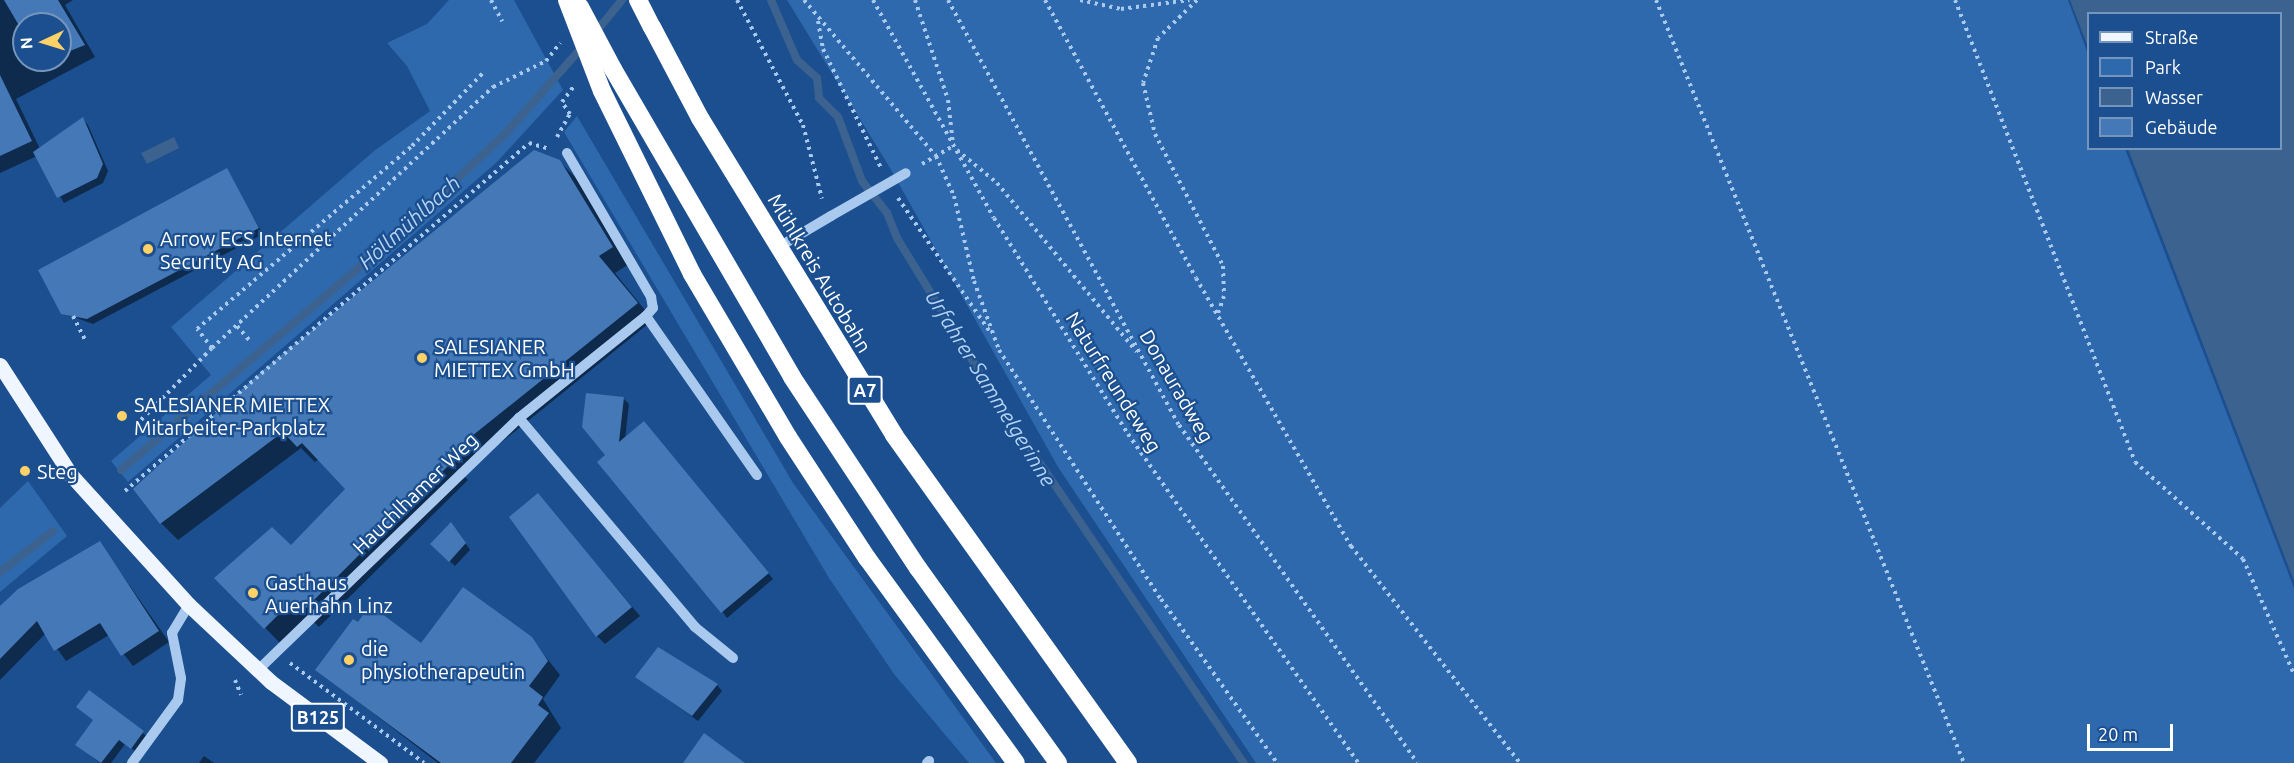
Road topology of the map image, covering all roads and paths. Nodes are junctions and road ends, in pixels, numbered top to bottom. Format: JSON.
{"nodes":[{"id":1,"x":491,"y":0,"type":"edge"},
{"id":2,"x":567,"y":0,"type":"edge"},
{"id":3,"x":576,"y":0,"type":"edge"},
{"id":4,"x":638,"y":0,"type":"edge"},
{"id":5,"x":737,"y":0,"type":"edge"},
{"id":6,"x":804,"y":0,"type":"edge"},
{"id":7,"x":873,"y":0,"type":"edge"},
{"id":8,"x":915,"y":0,"type":"edge"},
{"id":9,"x":948,"y":0,"type":"edge"},
{"id":10,"x":1045,"y":0,"type":"edge"},
{"id":11,"x":1080,"y":0,"type":"edge"},
{"id":12,"x":1189,"y":0,"type":"edge"},
{"id":13,"x":1197,"y":0,"type":"edge"},
{"id":14,"x":1656,"y":0,"type":"edge"},
{"id":15,"x":1955,"y":0,"type":"edge"},
{"id":16,"x":818,"y":20,"type":"junction"},
{"id":17,"x":502,"y":21,"type":"dead end"},
{"id":18,"x":566,"y":35,"type":"dead end"},
{"id":19,"x":484,"y":72,"type":"dead end"},
{"id":20,"x":562,"y":102,"type":"dead end"},
{"id":21,"x":557,"y":136,"type":"dead end"},
{"id":22,"x":953,"y":146,"type":"junction"},
{"id":23,"x":567,"y":153,"type":"joint"},
{"id":24,"x":936,"y":156,"type":"junction"},
{"id":25,"x":906,"y":173,"type":"joint"},
{"id":26,"x":884,"y":175,"type":"dead end"},
{"id":27,"x":892,"y":188,"type":"dead end"},
{"id":28,"x":831,"y":216,"type":"junction"},
{"id":29,"x":777,"y":248,"type":"junction"},
{"id":30,"x":73,"y":316,"type":"dead end"},
{"id":31,"x":646,"y":316,"type":"junction"},
{"id":32,"x":1217,"y":316,"type":"junction"},
{"id":33,"x":237,"y":326,"type":"junction"},
{"id":34,"x":992,"y":335,"type":"junction"},
{"id":35,"x":85,"y":340,"type":"dead end"},
{"id":36,"x":251,"y":342,"type":"dead end"},
{"id":37,"x":213,"y":348,"type":"junction"},
{"id":38,"x":1142,"y":357,"type":"junction"},
{"id":39,"x":0,"y":365,"type":"edge"},
{"id":40,"x":519,"y":418,"type":"junction"},
{"id":41,"x":136,"y":425,"type":"dead end"},
{"id":42,"x":758,"y":475,"type":"dead end"},
{"id":43,"x":125,"y":491,"type":"dead end"},
{"id":44,"x":189,"y":605,"type":"junction"},
{"id":45,"x":733,"y":658,"type":"dead end"},
{"id":46,"x":298,"y":669,"type":"dead end"},
{"id":47,"x":258,"y":670,"type":"junction"},
{"id":48,"x":2294,"y":674,"type":"edge"},
{"id":49,"x":132,"y":763,"type":"edge"},
{"id":50,"x":380,"y":763,"type":"edge"},
{"id":51,"x":424,"y":763,"type":"edge"},
{"id":52,"x":1016,"y":763,"type":"edge"},
{"id":53,"x":1058,"y":763,"type":"edge"},
{"id":54,"x":1128,"y":763,"type":"edge"},
{"id":55,"x":1277,"y":763,"type":"edge"},
{"id":56,"x":1358,"y":763,"type":"edge"},
{"id":57,"x":1417,"y":763,"type":"edge"},
{"id":58,"x":1520,"y":763,"type":"edge"},
{"id":59,"x":1964,"y":763,"type":"edge"}],
"edges":[{"from":1,"to":17,"type":"path"},
{"from":2,"to":52,"type":"highway","bridge":true},
{"from":3,"to":53,"type":"highway","bridge":true},
{"from":4,"to":29,"type":"highway","name":"Mühlkreis Autobahn","number":"A7","bridge":true},
{"from":5,"to":28,"type":"path"},
{"from":6,"to":16,"type":"path"},
{"from":7,"to":22,"type":"path","name":"Naturfreundeweg"},
{"from":8,"to":22,"type":"path"},
{"from":9,"to":38,"type":"path","name":"Donauradweg"},
{"from":10,"to":32,"type":"path"},
{"from":11,"to":12,"type":"path"},
{"from":13,"to":32,"type":"path"},
{"from":14,"to":59,"type":"path"},
{"from":15,"to":48,"type":"path"},
{"from":16,"to":24,"type":"path"},
{"from":16,"to":26,"type":"path"},
{"from":18,"to":33,"type":"path"},
{"from":19,"to":37,"type":"path"},
{"from":20,"to":21,"type":"path"},
{"from":22,"to":24,"type":"path"},
{"from":22,"to":38,"type":"path"},
{"from":22,"to":56,"type":"path","name":"Naturfreundeweg"},
{"from":23,"to":31,"type":"street"},
{"from":23,"to":43,"type":"path"},
{"from":24,"to":25,"type":"path"},
{"from":24,"to":34,"type":"path"},
{"from":25,"to":28,"type":"street","bridge":true},
{"from":27,"to":34,"type":"path"},
{"from":28,"to":29,"type":"street"},
{"from":29,"to":54,"type":"highway","name":"Mühlkreis Autobahn","number":"A7"},
{"from":30,"to":35,"type":"path"},
{"from":31,"to":40,"type":"street","name":"Hauchlhamer Weg"},
{"from":31,"to":42,"type":"street"},
{"from":32,"to":58,"type":"path"},
{"from":33,"to":36,"type":"path"},
{"from":33,"to":37,"type":"path"},
{"from":34,"to":55,"type":"path"},
{"from":37,"to":41,"type":"path"},
{"from":38,"to":57,"type":"path","name":"Donauradweg"},
{"from":39,"to":44,"type":"main road","number":"B125"},
{"from":40,"to":45,"type":"street"},
{"from":40,"to":47,"type":"street","name":"Hauchlhamer Weg"},
{"from":44,"to":47,"type":"main road","number":"B125"},
{"from":44,"to":49,"type":"street"},
{"from":46,"to":51,"type":"path"},
{"from":47,"to":50,"type":"main road","number":"B125"}]}
